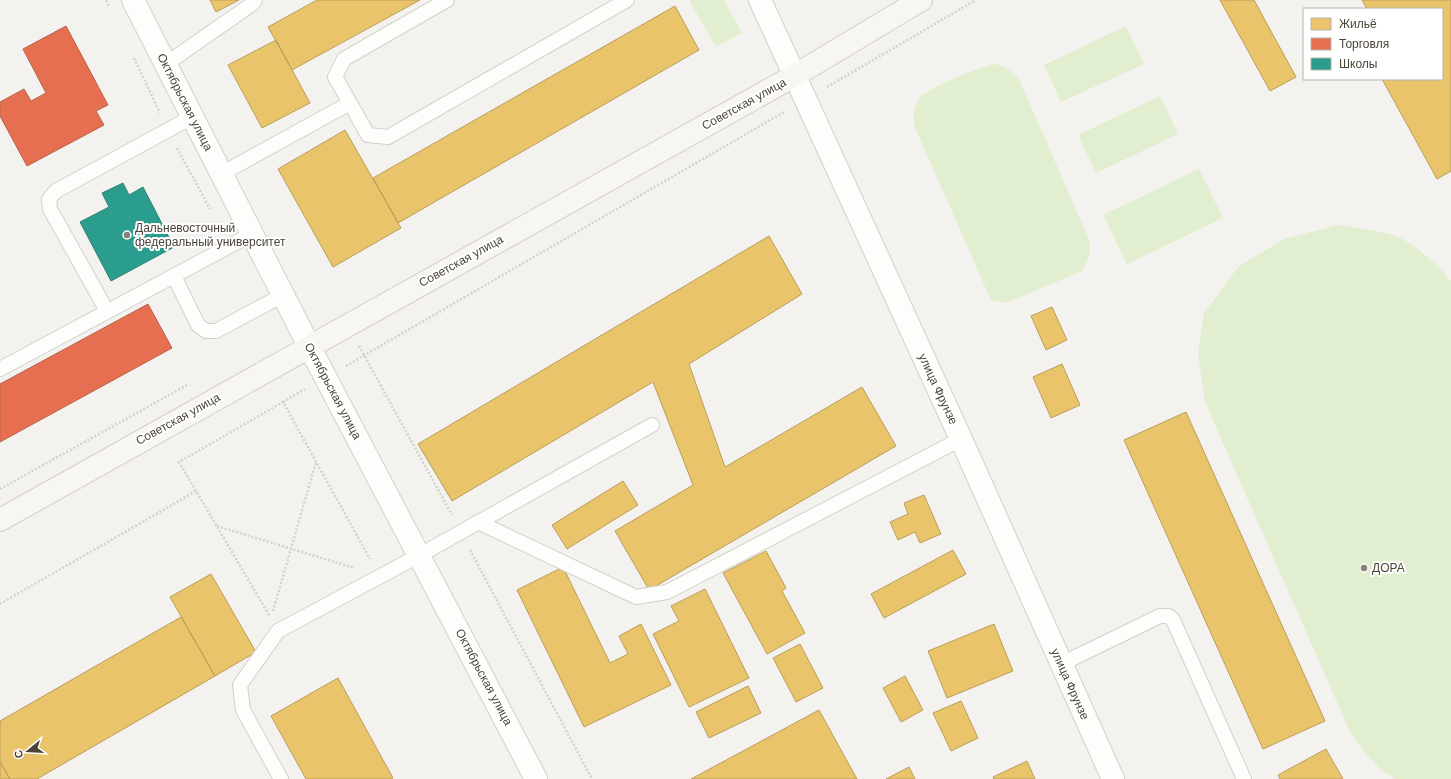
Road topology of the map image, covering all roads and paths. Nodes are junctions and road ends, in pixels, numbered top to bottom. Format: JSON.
{"nodes":[{"id":1,"x":133,"y":0,"type":"edge"},
{"id":2,"x":255,"y":0,"type":"edge"},
{"id":3,"x":447,"y":0,"type":"edge"},
{"id":4,"x":627,"y":0,"type":"edge"},
{"id":5,"x":760,"y":0,"type":"edge"},
{"id":6,"x":921,"y":0,"type":"edge"},
{"id":7,"x":976,"y":0,"type":"edge"},
{"id":8,"x":166,"y":64,"type":"junction"},
{"id":9,"x":794,"y":76,"type":"junction"},
{"id":10,"x":805,"y":100,"type":"junction"},
{"id":11,"x":350,"y":103,"type":"junction"},
{"id":12,"x":192,"y":117,"type":"junction"},
{"id":13,"x":221,"y":174,"type":"junction"},
{"id":14,"x":252,"y":234,"type":"junction"},
{"id":15,"x":174,"y":276,"type":"junction"},
{"id":16,"x":283,"y":295,"type":"junction"},
{"id":17,"x":107,"y":311,"type":"junction"},
{"id":18,"x":309,"y":346,"type":"junction"},
{"id":19,"x":364,"y":355,"type":"dead end"},
{"id":20,"x":0,"y":369,"type":"edge"},
{"id":21,"x":652,"y":425,"type":"dead end"},
{"id":22,"x":961,"y":439,"type":"junction"},
{"id":23,"x":316,"y":462,"type":"junction"},
{"id":24,"x":196,"y":491,"type":"junction"},
{"id":25,"x":0,"y":520,"type":"edge"},
{"id":26,"x":478,"y":522,"type":"junction"},
{"id":27,"x":217,"y":526,"type":"junction"},
{"id":28,"x":290,"y":549,"type":"junction"},
{"id":29,"x":420,"y":555,"type":"junction"},
{"id":30,"x":379,"y":576,"type":"junction"},
{"id":31,"x":0,"y":604,"type":"edge"},
{"id":32,"x":1061,"y":664,"type":"junction"},
{"id":33,"x":281,"y":779,"type":"edge"},
{"id":34,"x":536,"y":779,"type":"edge"},
{"id":35,"x":1113,"y":779,"type":"edge"},
{"id":36,"x":1244,"y":779,"type":"edge"}],
"edges":[{"from":1,"to":8,"type":"street","name":"Октябрьская улица"},
{"from":2,"to":8,"type":"lane"},
{"from":3,"to":11,"type":"lane"},
{"from":4,"to":11,"type":"lane"},
{"from":5,"to":9,"type":"street","name":"улица Фрунзе"},
{"from":6,"to":9,"type":"main road","name":"Советская улица"},
{"from":7,"to":10,"type":"path"},
{"from":8,"to":12,"type":"street","name":"Октябрьская улица"},
{"from":9,"to":10,"type":"street","name":"улица Фрунзе"},
{"from":9,"to":18,"type":"main road","name":"Советская улица"},
{"from":10,"to":19,"type":"path"},
{"from":10,"to":22,"type":"street","name":"улица Фрунзе"},
{"from":11,"to":13,"type":"lane"},
{"from":12,"to":13,"type":"street","name":"Октябрьская улица"},
{"from":12,"to":17,"type":"lane"},
{"from":13,"to":14,"type":"street","name":"Октябрьская улица"},
{"from":14,"to":15,"type":"lane"},
{"from":14,"to":16,"type":"street","name":"Октябрьская улица"},
{"from":15,"to":16,"type":"lane"},
{"from":15,"to":17,"type":"lane"},
{"from":16,"to":18,"type":"street","name":"Октябрьская улица"},
{"from":17,"to":20,"type":"lane"},
{"from":18,"to":25,"type":"main road","name":"Советская улица"},
{"from":18,"to":29,"type":"street","name":"Октябрьская улица"},
{"from":21,"to":26,"type":"lane"},
{"from":22,"to":26,"type":"lane"},
{"from":22,"to":32,"type":"street","name":"улица Фрунзе"},
{"from":23,"to":24,"type":"path"},
{"from":23,"to":28,"type":"path"},
{"from":23,"to":30,"type":"path"},
{"from":24,"to":27,"type":"path"},
{"from":24,"to":31,"type":"path"},
{"from":26,"to":29,"type":"lane"},
{"from":27,"to":28,"type":"path"},
{"from":27,"to":28,"type":"path"},
{"from":28,"to":30,"type":"path"},
{"from":29,"to":30,"type":"lane"},
{"from":29,"to":34,"type":"street","name":"Октябрьская улица"},
{"from":30,"to":33,"type":"lane"},
{"from":32,"to":35,"type":"street","name":"улица Фрунзе"},
{"from":32,"to":36,"type":"lane"}]}
